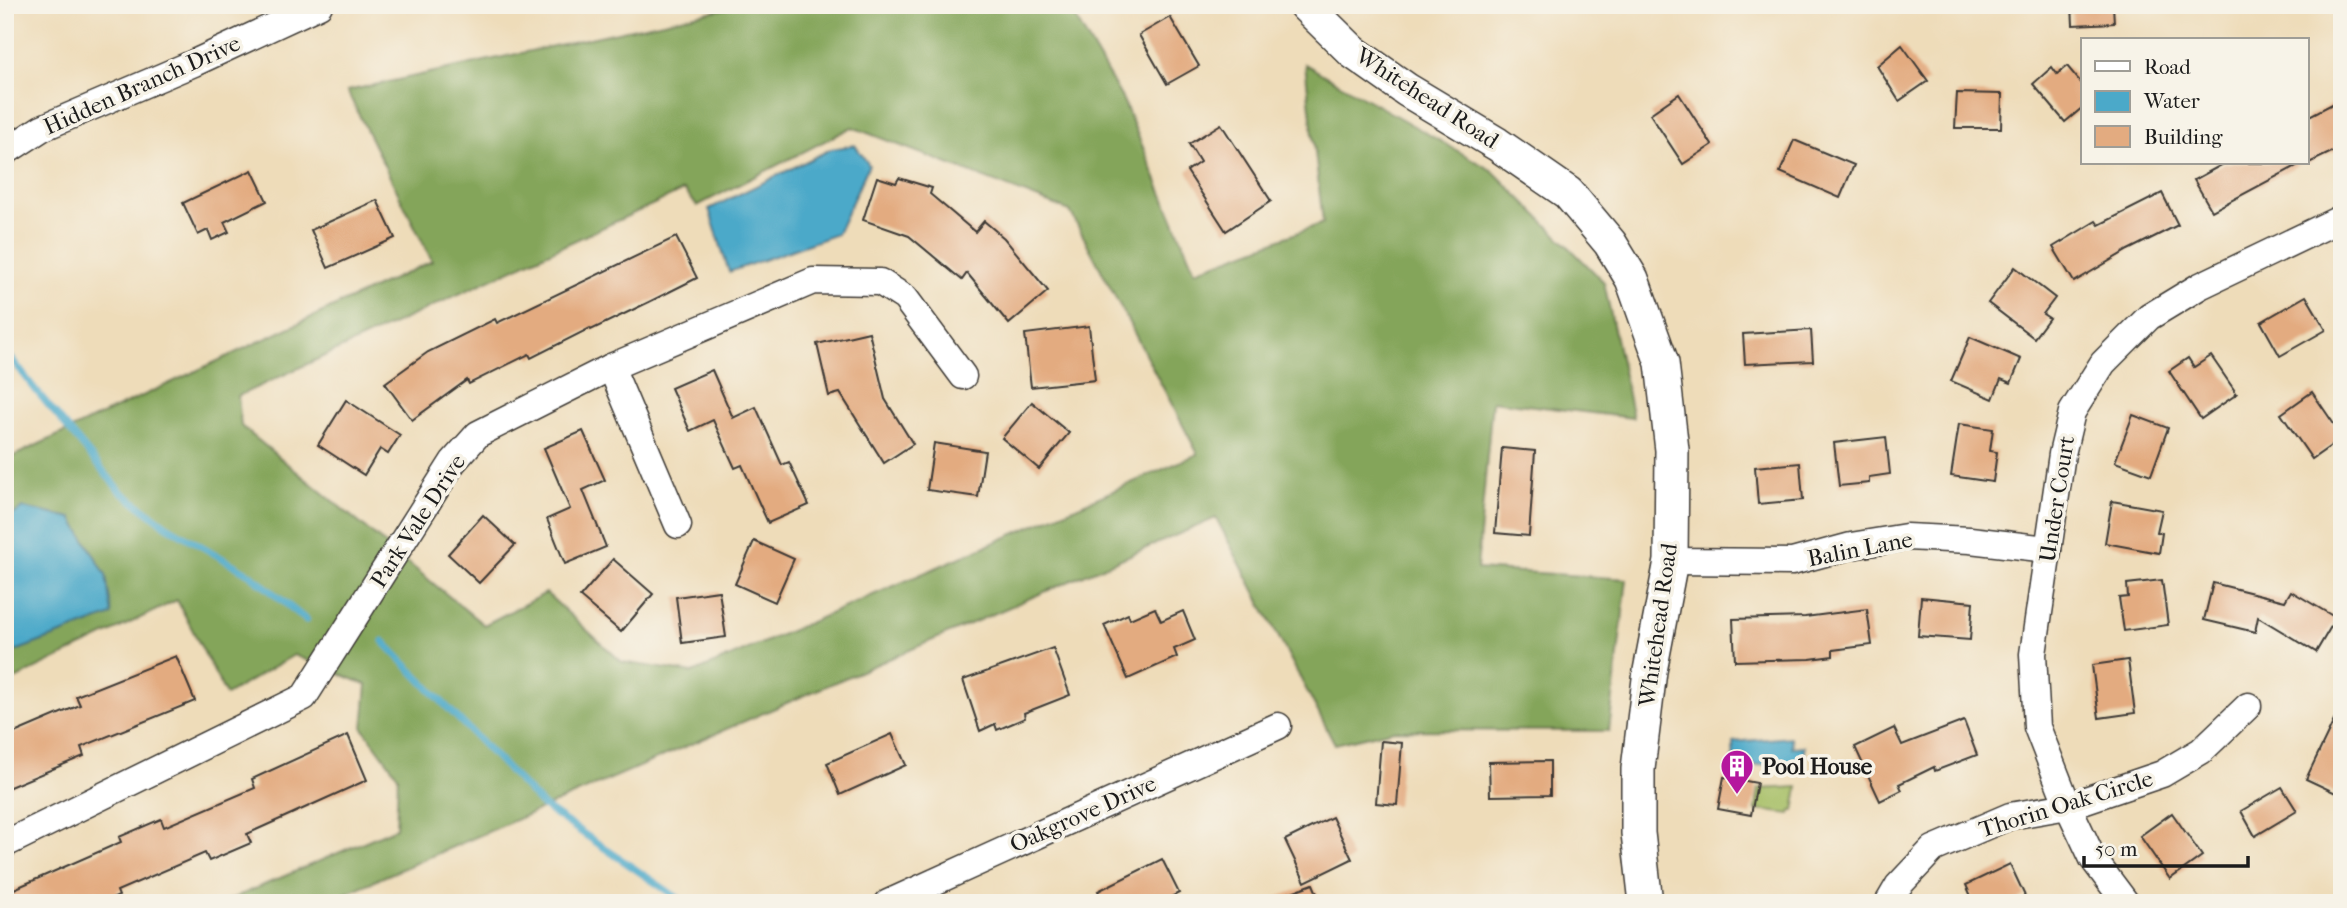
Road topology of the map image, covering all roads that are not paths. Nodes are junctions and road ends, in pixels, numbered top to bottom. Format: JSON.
{"nodes":[{"id":1,"x":318,"y":5,"type":"edge"},
{"id":2,"x":1305,"y":5,"type":"edge"},
{"id":3,"x":5,"y":152,"type":"edge"},
{"id":4,"x":2342,"y":218,"type":"edge"},
{"id":5,"x":611,"y":368,"type":"junction"},
{"id":6,"x":964,"y":376,"type":"dead end"},
{"id":7,"x":678,"y":525,"type":"dead end"},
{"id":8,"x":2049,"y":549,"type":"junction"},
{"id":9,"x":1671,"y":561,"type":"junction"},
{"id":10,"x":2248,"y":706,"type":"dead end"},
{"id":11,"x":1278,"y":726,"type":"dead end"},
{"id":12,"x":2068,"y":806,"type":"junction"},
{"id":13,"x":5,"y":844,"type":"edge"},
{"id":14,"x":888,"y":903,"type":"edge"},
{"id":15,"x":1646,"y":903,"type":"edge"},
{"id":16,"x":1888,"y":903,"type":"edge"},
{"id":17,"x":2126,"y":903,"type":"edge"}],
"edges":[{"from":1,"to":3,"type":"street","name":"Hidden Branch Drive"},
{"from":2,"to":9,"type":"street","name":"Whitehead Road"},
{"from":4,"to":8,"type":"street","name":"Under Court"},
{"from":5,"to":6,"type":"street","name":"Park Vale Drive"},
{"from":5,"to":7,"type":"street"},
{"from":5,"to":13,"type":"street","name":"Park Vale Drive"},
{"from":8,"to":9,"type":"street","name":"Balin Lane"},
{"from":8,"to":12,"type":"street","name":"Under Court"},
{"from":9,"to":15,"type":"street","name":"Whitehead Road"},
{"from":10,"to":12,"type":"street","name":"Thorin Oak Circle"},
{"from":11,"to":14,"type":"street","name":"Oakgrove Drive"},
{"from":12,"to":16,"type":"street","name":"Thorin Oak Circle"},
{"from":12,"to":17,"type":"street","name":"Under Court"}]}
